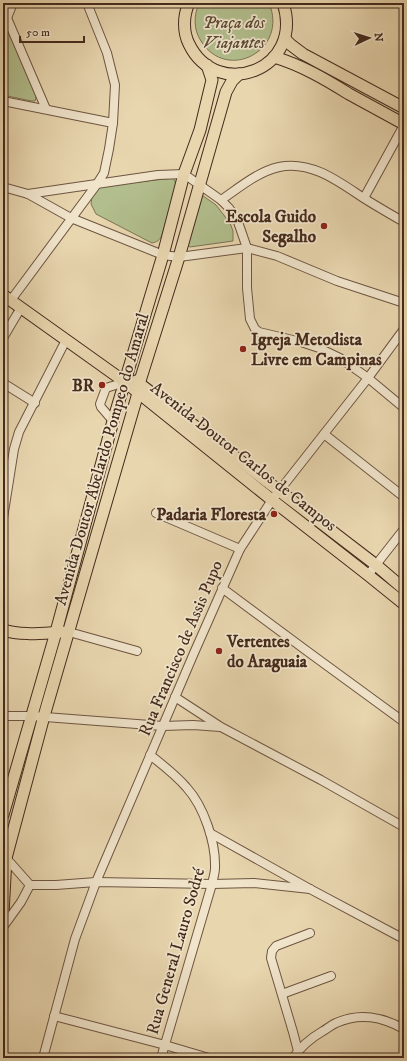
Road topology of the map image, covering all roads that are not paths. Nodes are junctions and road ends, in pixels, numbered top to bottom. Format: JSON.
{"nodes":[{"id":1,"x":13,"y":3,"type":"edge"},
{"id":2,"x":87,"y":3,"type":"edge"},
{"id":3,"x":283,"y":3,"type":"edge"},
{"id":4,"x":186,"y":4,"type":"edge"},
{"id":5,"x":7,"y":18,"type":"junction"},
{"id":6,"x":3,"y":28,"type":"edge"},
{"id":7,"x":285,"y":39,"type":"junction"},
{"id":8,"x":274,"y":57,"type":"junction"},
{"id":9,"x":207,"y":65,"type":"junction"},
{"id":10,"x":239,"y":74,"type":"junction"},
{"id":11,"x":3,"y":101,"type":"edge"},
{"id":12,"x":404,"y":108,"type":"edge"},
{"id":13,"x":46,"y":109,"type":"junction"},
{"id":14,"x":113,"y":123,"type":"junction"},
{"id":15,"x":404,"y":125,"type":"edge"},
{"id":16,"x":184,"y":174,"type":"junction"},
{"id":17,"x":97,"y":184,"type":"junction"},
{"id":18,"x":199,"y":186,"type":"junction"},
{"id":19,"x":3,"y":187,"type":"edge"},
{"id":20,"x":28,"y":194,"type":"junction"},
{"id":21,"x":364,"y":198,"type":"junction"},
{"id":22,"x":221,"y":200,"type":"junction"},
{"id":23,"x":71,"y":218,"type":"junction"},
{"id":24,"x":404,"y":222,"type":"edge"},
{"id":25,"x":247,"y":248,"type":"junction"},
{"id":26,"x":163,"y":255,"type":"junction"},
{"id":27,"x":179,"y":256,"type":"junction"},
{"id":28,"x":3,"y":287,"type":"edge"},
{"id":29,"x":9,"y":297,"type":"edge"},
{"id":30,"x":404,"y":303,"type":"edge"},
{"id":31,"x":21,"y":308,"type":"junction"},
{"id":32,"x":404,"y":329,"type":"edge"},
{"id":33,"x":3,"y":338,"type":"edge"},
{"id":34,"x":66,"y":340,"type":"junction"},
{"id":35,"x":126,"y":378,"type":"junction"},
{"id":36,"x":368,"y":378,"type":"junction"},
{"id":37,"x":3,"y":383,"type":"edge"},
{"id":38,"x":139,"y":389,"type":"junction"},
{"id":39,"x":35,"y":403,"type":"junction"},
{"id":40,"x":404,"y":408,"type":"edge"},
{"id":41,"x":113,"y":421,"type":"junction"},
{"id":42,"x":324,"y":434,"type":"junction"},
{"id":43,"x":6,"y":484,"type":"edge"},
{"id":44,"x":94,"y":492,"type":"junction"},
{"id":45,"x":276,"y":496,"type":"junction"},
{"id":46,"x":107,"y":497,"type":"junction"},
{"id":47,"x":404,"y":497,"type":"edge"},
{"id":48,"x":156,"y":513,"type":"dead end"},
{"id":49,"x":3,"y":518,"type":"edge"},
{"id":50,"x":404,"y":529,"type":"edge"},
{"id":51,"x":240,"y":549,"type":"junction"},
{"id":52,"x":376,"y":565,"type":"junction"},
{"id":53,"x":368,"y":574,"type":"junction"},
{"id":54,"x":222,"y":588,"type":"junction"},
{"id":55,"x":404,"y":589,"type":"edge"},
{"id":56,"x":404,"y":604,"type":"edge"},
{"id":57,"x":3,"y":630,"type":"edge"},
{"id":58,"x":56,"y":632,"type":"junction"},
{"id":59,"x":69,"y":632,"type":"junction"},
{"id":60,"x":137,"y":651,"type":"dead end"},
{"id":61,"x":175,"y":697,"type":"junction"},
{"id":62,"x":3,"y":716,"type":"edge"},
{"id":63,"x":32,"y":716,"type":"junction"},
{"id":64,"x":44,"y":716,"type":"junction"},
{"id":65,"x":404,"y":722,"type":"edge"},
{"id":66,"x":163,"y":726,"type":"junction"},
{"id":67,"x":221,"y":727,"type":"junction"},
{"id":68,"x":150,"y":755,"type":"junction"},
{"id":69,"x":3,"y":815,"type":"edge"},
{"id":70,"x":404,"y":827,"type":"edge"},
{"id":71,"x":210,"y":833,"type":"junction"},
{"id":72,"x":4,"y":856,"type":"edge"},
{"id":73,"x":96,"y":882,"type":"junction"},
{"id":74,"x":30,"y":884,"type":"junction"},
{"id":75,"x":212,"y":884,"type":"junction"},
{"id":76,"x":310,"y":889,"type":"junction"},
{"id":77,"x":3,"y":914,"type":"edge"},
{"id":78,"x":3,"y":927,"type":"edge"},
{"id":79,"x":310,"y":933,"type":"dead end"},
{"id":80,"x":404,"y":939,"type":"edge"},
{"id":81,"x":331,"y":976,"type":"dead end"},
{"id":82,"x":282,"y":994,"type":"junction"},
{"id":83,"x":54,"y":1016,"type":"junction"},
{"id":84,"x":404,"y":1029,"type":"edge"},
{"id":85,"x":165,"y":1045,"type":"junction"},
{"id":86,"x":295,"y":1054,"type":"edge"},
{"id":87,"x":43,"y":1058,"type":"edge"},
{"id":88,"x":161,"y":1058,"type":"edge"},
{"id":89,"x":209,"y":1058,"type":"edge"}],
"edges":[{"from":1,"to":5,"type":"street"},
{"from":2,"to":14,"type":"street"},
{"from":3,"to":7,"type":"main road"},
{"from":4,"to":9,"type":"main road"},
{"from":5,"to":6,"type":"street"},
{"from":5,"to":13,"type":"street"},
{"from":7,"to":8,"type":"main road"},
{"from":7,"to":12,"type":"main road"},
{"from":8,"to":10,"type":"main road"},
{"from":8,"to":15,"type":"main road"},
{"from":9,"to":10,"type":"main road"},
{"from":9,"to":16,"type":"main road","name":"Avenida Doutor Abelardo Pompeo do Amaral"},
{"from":10,"to":18,"type":"main road","name":"Avenida Doutor Abelardo Pompeo do Amaral"},
{"from":11,"to":13,"type":"street"},
{"from":13,"to":14,"type":"street"},
{"from":14,"to":17,"type":"street"},
{"from":15,"to":21,"type":"street"},
{"from":16,"to":17,"type":"street"},
{"from":16,"to":18,"type":"street"},
{"from":16,"to":26,"type":"main road","name":"Avenida Doutor Abelardo Pompeo do Amaral"},
{"from":17,"to":20,"type":"street"},
{"from":17,"to":23,"type":"street"},
{"from":18,"to":22,"type":"street"},
{"from":18,"to":27,"type":"main road","name":"Avenida Doutor Abelardo Pompeo do Amaral"},
{"from":19,"to":20,"type":"street"},
{"from":20,"to":23,"type":"street"},
{"from":21,"to":22,"type":"street"},
{"from":21,"to":24,"type":"street"},
{"from":22,"to":25,"type":"street"},
{"from":23,"to":26,"type":"street"},
{"from":23,"to":29,"type":"street"},
{"from":25,"to":27,"type":"street"},
{"from":25,"to":30,"type":"street"},
{"from":25,"to":36,"type":"street"},
{"from":26,"to":27,"type":"street"},
{"from":26,"to":35,"type":"main road","name":"Avenida Doutor Abelardo Pompeo do Amaral"},
{"from":27,"to":38,"type":"main road","name":"Avenida Doutor Abelardo Pompeo do Amaral"},
{"from":28,"to":29,"type":"main road","name":"Avenida Doutor Carlos de Campos"},
{"from":29,"to":31,"type":"main road","name":"Avenida Doutor Carlos de Campos"},
{"from":29,"to":35,"type":"main road","name":"Avenida Doutor Carlos de Campos"},
{"from":31,"to":33,"type":"street"},
{"from":31,"to":34,"type":"main road","name":"Avenida Doutor Carlos de Campos"},
{"from":32,"to":36,"type":"street","name":"Rua Francisco de Assis Pupo"},
{"from":34,"to":35,"type":"main road","name":"Avenida Doutor Carlos de Campos"},
{"from":34,"to":39,"type":"street"},
{"from":35,"to":38,"type":"main road","name":"Avenida Doutor Carlos de Campos"},
{"from":35,"to":41,"type":"main road","name":"Avenida Doutor Abelardo Pompeo do Amaral"},
{"from":35,"to":41,"type":"street"},
{"from":36,"to":40,"type":"street"},
{"from":36,"to":42,"type":"street","name":"Rua Francisco de Assis Pupo"},
{"from":37,"to":39,"type":"street"},
{"from":38,"to":45,"type":"main road","name":"Avenida Doutor Carlos de Campos"},
{"from":38,"to":46,"type":"main road","name":"Avenida Doutor Abelardo Pompeo do Amaral"},
{"from":39,"to":43,"type":"street"},
{"from":41,"to":44,"type":"main road","name":"Avenida Doutor Abelardo Pompeo do Amaral"},
{"from":42,"to":45,"type":"street","name":"Rua Francisco de Assis Pupo"},
{"from":42,"to":47,"type":"street"},
{"from":43,"to":49,"type":"street"},
{"from":44,"to":46,"type":"main road"},
{"from":44,"to":58,"type":"main road","name":"Avenida Doutor Abelardo Pompeo do Amaral"},
{"from":45,"to":51,"type":"street","name":"Rua Francisco de Assis Pupo"},
{"from":45,"to":52,"type":"main road","name":"Avenida Doutor Carlos de Campos"},
{"from":45,"to":53,"type":"main road","name":"Avenida Doutor Carlos de Campos"},
{"from":46,"to":59,"type":"main road","name":"Avenida Doutor Abelardo Pompeo do Amaral"},
{"from":48,"to":51,"type":"street"},
{"from":50,"to":52,"type":"street"},
{"from":51,"to":54,"type":"street","name":"Rua Francisco de Assis Pupo"},
{"from":52,"to":53,"type":"street"},
{"from":52,"to":55,"type":"main road","name":"Avenida Doutor Carlos de Campos"},
{"from":53,"to":56,"type":"main road","name":"Avenida Doutor Carlos de Campos"},
{"from":54,"to":61,"type":"street","name":"Rua Francisco de Assis Pupo"},
{"from":54,"to":65,"type":"street"},
{"from":57,"to":58,"type":"main road"},
{"from":58,"to":59,"type":"main road"},
{"from":58,"to":63,"type":"main road","name":"Avenida Doutor Abelardo Pompeo do Amaral"},
{"from":59,"to":60,"type":"street"},
{"from":59,"to":64,"type":"main road","name":"Avenida Doutor Abelardo Pompeo do Amaral"},
{"from":61,"to":66,"type":"street","name":"Rua Francisco de Assis Pupo"},
{"from":61,"to":67,"type":"street"},
{"from":62,"to":63,"type":"street"},
{"from":63,"to":64,"type":"street"},
{"from":63,"to":69,"type":"main road","name":"Avenida Doutor Abelardo Pompeo do Amaral"},
{"from":64,"to":66,"type":"street"},
{"from":64,"to":72,"type":"main road","name":"Avenida Doutor Abelardo Pompeo do Amaral"},
{"from":66,"to":67,"type":"street"},
{"from":66,"to":68,"type":"street","name":"Rua Francisco de Assis Pupo"},
{"from":67,"to":70,"type":"street"},
{"from":68,"to":71,"type":"street","name":"Rua General Lauro Sodré"},
{"from":68,"to":73,"type":"street","name":"Rua Francisco de Assis Pupo"},
{"from":71,"to":75,"type":"street","name":"Rua General Lauro Sodré"},
{"from":71,"to":76,"type":"street"},
{"from":72,"to":74,"type":"street"},
{"from":72,"to":77,"type":"main road","name":"Avenida Doutor Abelardo Pompeo do Amaral"},
{"from":73,"to":74,"type":"street"},
{"from":73,"to":75,"type":"street"},
{"from":73,"to":83,"type":"street","name":"Rua Francisco de Assis Pupo"},
{"from":74,"to":78,"type":"street"},
{"from":75,"to":76,"type":"street"},
{"from":75,"to":85,"type":"street","name":"Rua General Lauro Sodré"},
{"from":76,"to":80,"type":"street"},
{"from":79,"to":82,"type":"street"},
{"from":81,"to":82,"type":"street"},
{"from":82,"to":86,"type":"street"},
{"from":83,"to":85,"type":"street"},
{"from":83,"to":87,"type":"street","name":"Rua Francisco de Assis Pupo"},
{"from":84,"to":86,"type":"street"},
{"from":85,"to":88,"type":"street","name":"Rua General Lauro Sodré"},
{"from":85,"to":89,"type":"street"}]}
